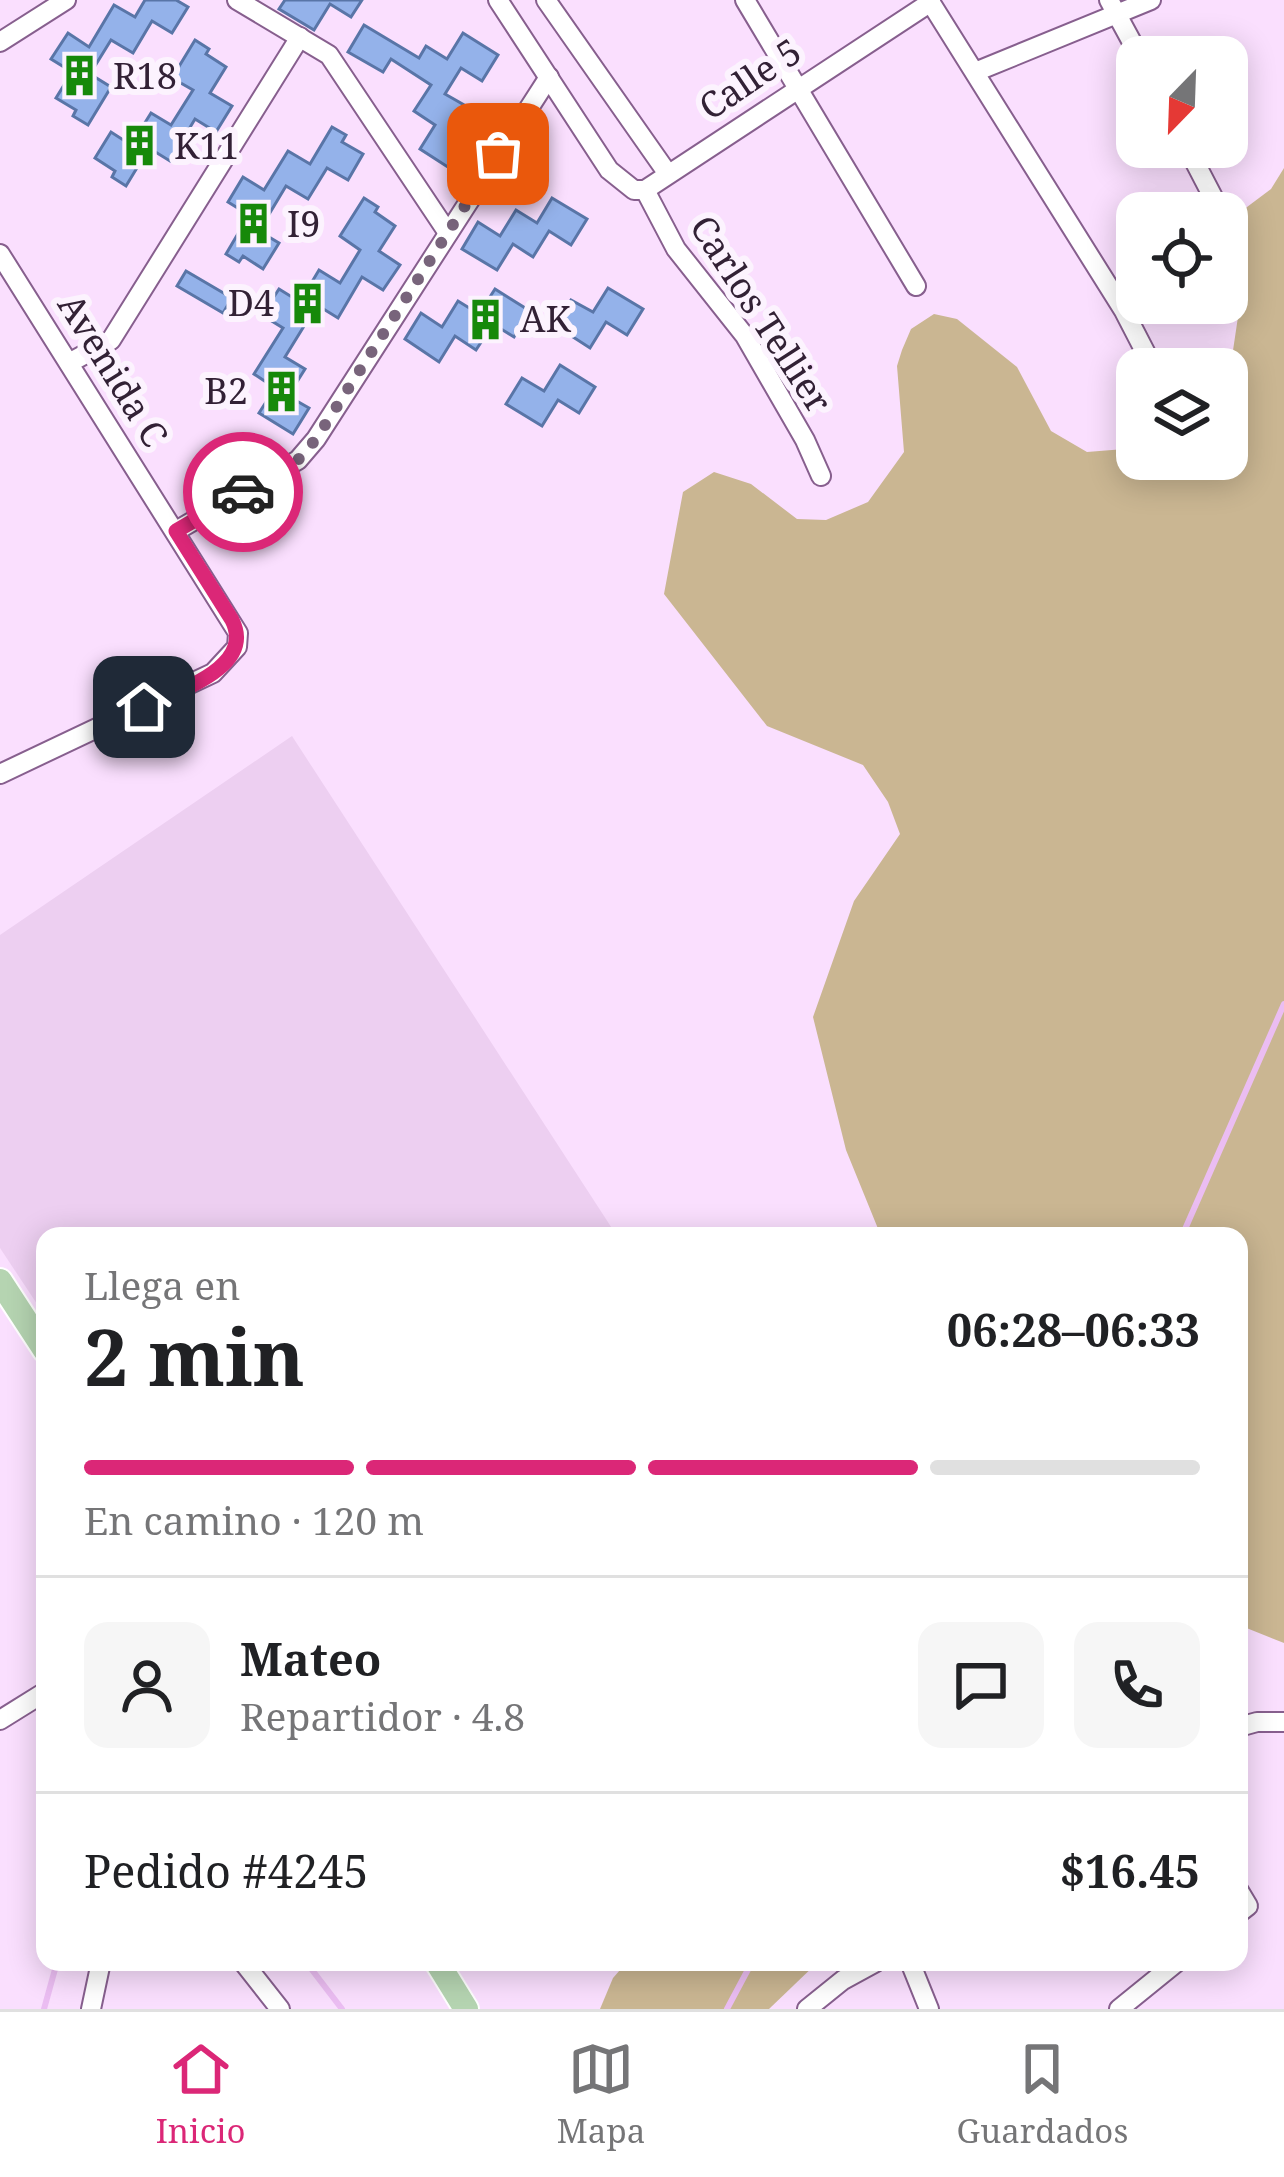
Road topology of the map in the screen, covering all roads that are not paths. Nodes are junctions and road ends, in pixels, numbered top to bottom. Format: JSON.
{"nodes":[{"id":1,"x":66,"y":0,"type":"edge"},
{"id":2,"x":237,"y":0,"type":"edge"},
{"id":3,"x":498,"y":0,"type":"edge"},
{"id":4,"x":546,"y":0,"type":"edge"},
{"id":5,"x":745,"y":0,"type":"edge"},
{"id":6,"x":1151,"y":0,"type":"edge"},
{"id":7,"x":930,"y":1,"type":"edge"},
{"id":8,"x":1114,"y":7,"type":"edge"},
{"id":9,"x":1129,"y":36,"type":"edge"},
{"id":10,"x":300,"y":37,"type":"junction"},
{"id":11,"x":0,"y":42,"type":"edge"},
{"id":12,"x":975,"y":72,"type":"junction"},
{"id":13,"x":548,"y":76,"type":"junction"},
{"id":14,"x":798,"y":86,"type":"junction"},
{"id":15,"x":668,"y":174,"type":"junction"},
{"id":16,"x":646,"y":190,"type":"junction"},
{"id":17,"x":448,"y":232,"type":"junction"},
{"id":18,"x":0,"y":254,"type":"edge"},
{"id":19,"x":916,"y":286,"type":"dead end"},
{"id":20,"x":1143,"y":348,"type":"edge"},
{"id":21,"x":69,"y":363,"type":"junction"},
{"id":22,"x":821,"y":476,"type":"dead end"},
{"id":23,"x":176,"y":531,"type":"junction"},
{"id":24,"x":0,"y":774,"type":"edge"},
{"id":25,"x":0,"y":1281,"type":"edge"},
{"id":26,"x":36,"y":1336,"type":"edge"},
{"id":27,"x":36,"y":1698,"type":"edge"},
{"id":28,"x":0,"y":1720,"type":"edge"},
{"id":29,"x":1284,"y":1722,"type":"edge"},
{"id":30,"x":1248,"y":1724,"type":"edge"},
{"id":31,"x":99,"y":1971,"type":"edge"},
{"id":32,"x":250,"y":1971,"type":"edge"},
{"id":33,"x":443,"y":1971,"type":"edge"},
{"id":34,"x":860,"y":1971,"type":"edge"},
{"id":35,"x":914,"y":1971,"type":"edge"},
{"id":36,"x":1167,"y":1971,"type":"edge"},
{"id":37,"x":91,"y":2009,"type":"edge"},
{"id":38,"x":280,"y":2009,"type":"edge"},
{"id":39,"x":466,"y":2009,"type":"edge"},
{"id":40,"x":807,"y":2009,"type":"edge"},
{"id":41,"x":929,"y":2009,"type":"edge"},
{"id":42,"x":1119,"y":2009,"type":"edge"}],
"edges":[{"from":1,"to":11,"type":"street"},
{"from":2,"to":10,"type":"street"},
{"from":3,"to":13,"type":"street","name":"Carlos Tellier"},
{"from":4,"to":15,"type":"street"},
{"from":5,"to":14,"type":"street"},
{"from":6,"to":8,"type":"street"},
{"from":7,"to":12,"type":"street"},
{"from":7,"to":14,"type":"street","name":"Calle 5"},
{"from":8,"to":9,"type":"street"},
{"from":8,"to":12,"type":"street"},
{"from":10,"to":17,"type":"street"},
{"from":10,"to":21,"type":"street"},
{"from":12,"to":20,"type":"street"},
{"from":13,"to":16,"type":"street","name":"Carlos Tellier"},
{"from":13,"to":17,"type":"street"},
{"from":14,"to":15,"type":"street","name":"Calle 5"},
{"from":14,"to":19,"type":"street"},
{"from":15,"to":16,"type":"street"},
{"from":16,"to":22,"type":"street","name":"Carlos Tellier"},
{"from":17,"to":23,"type":"street"},
{"from":18,"to":21,"type":"street","name":"Avenida C"},
{"from":21,"to":23,"type":"street","name":"Avenida C"},
{"from":23,"to":24,"type":"street","name":"Avenida C"},
{"from":25,"to":26,"type":"main road"},
{"from":27,"to":28,"type":"street"},
{"from":29,"to":30,"type":"street"},
{"from":31,"to":37,"type":"street"},
{"from":32,"to":38,"type":"street"},
{"from":33,"to":39,"type":"main road"},
{"from":34,"to":40,"type":"street"},
{"from":35,"to":41,"type":"street"},
{"from":36,"to":42,"type":"street"}]}
